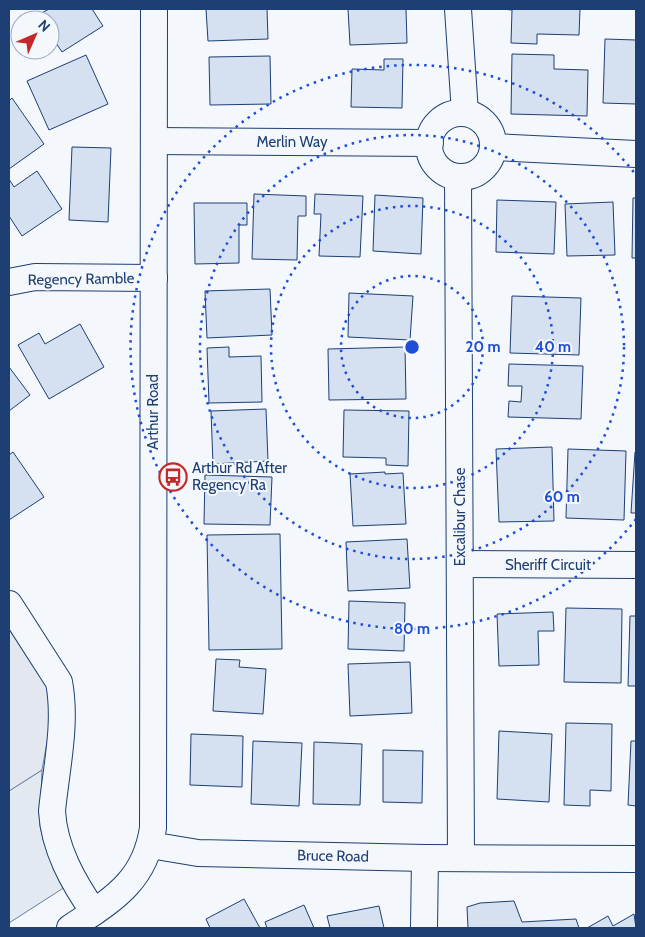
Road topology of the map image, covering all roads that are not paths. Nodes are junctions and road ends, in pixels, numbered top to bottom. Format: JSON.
{"nodes":[{"id":1,"x":154,"y":9,"type":"edge"},
{"id":2,"x":458,"y":9,"type":"edge"},
{"id":3,"x":465,"y":113,"type":"junction"},
{"id":4,"x":154,"y":141,"type":"junction"},
{"id":5,"x":430,"y":143,"type":"junction"},
{"id":6,"x":493,"y":147,"type":"junction"},
{"id":7,"x":636,"y":154,"type":"edge"},
{"id":8,"x":458,"y":177,"type":"junction"},
{"id":9,"x":154,"y":278,"type":"junction"},
{"id":10,"x":9,"y":282,"type":"edge"},
{"id":11,"x":460,"y":564,"type":"junction"},
{"id":12,"x":636,"y":565,"type":"edge"},
{"id":13,"x":9,"y":604,"type":"edge"},
{"id":14,"x":150,"y":845,"type":"junction"},
{"id":15,"x":425,"y":858,"type":"junction"},
{"id":16,"x":461,"y":858,"type":"junction"},
{"id":17,"x":636,"y":859,"type":"edge"},
{"id":18,"x":94,"y":912,"type":"junction"},
{"id":19,"x":70,"y":928,"type":"edge"},
{"id":20,"x":424,"y":928,"type":"edge"}],
"edges":[{"from":1,"to":4,"type":"street","name":"Arthur Road"},
{"from":2,"to":3,"type":"street"},
{"from":3,"to":5,"type":"street"},
{"from":3,"to":6,"type":"street"},
{"from":4,"to":5,"type":"street","name":"Merlin Way"},
{"from":4,"to":9,"type":"street","name":"Arthur Road"},
{"from":5,"to":8,"type":"street"},
{"from":6,"to":7,"type":"street"},
{"from":6,"to":8,"type":"street"},
{"from":8,"to":11,"type":"street","name":"Excalibur Chase"},
{"from":9,"to":10,"type":"street","name":"Regency Ramble"},
{"from":9,"to":14,"type":"street","name":"Arthur Road"},
{"from":11,"to":12,"type":"street","name":"Sheriff Circuit"},
{"from":11,"to":16,"type":"street","name":"Excalibur Chase"},
{"from":13,"to":18,"type":"street"},
{"from":14,"to":15,"type":"street","name":"Bruce Road"},
{"from":14,"to":18,"type":"street"},
{"from":15,"to":16,"type":"street","name":"Bruce Road"},
{"from":15,"to":20,"type":"street"},
{"from":16,"to":17,"type":"street","name":"Bruce Road"},
{"from":18,"to":19,"type":"street"}]}
